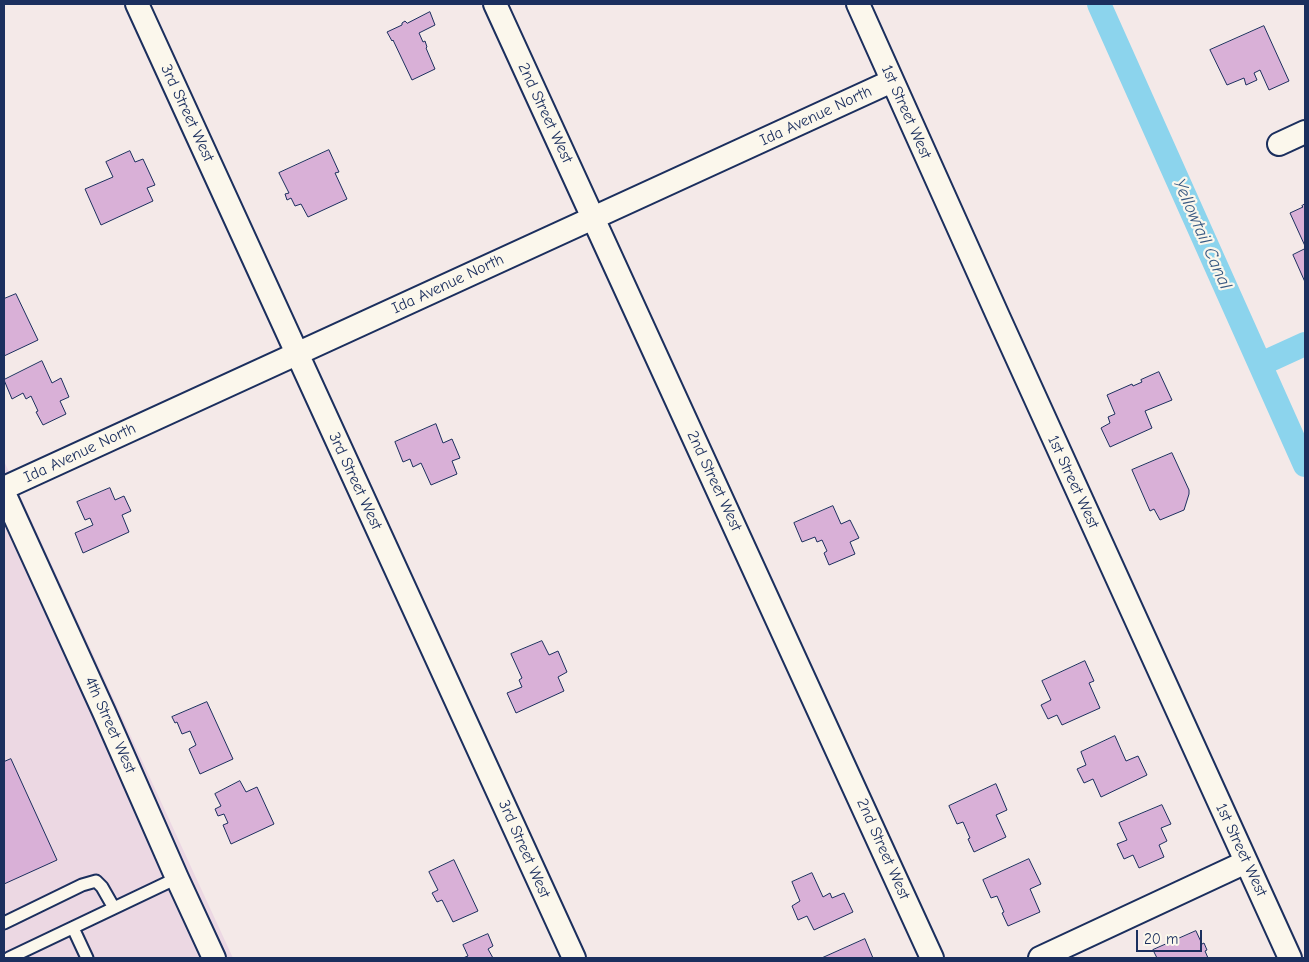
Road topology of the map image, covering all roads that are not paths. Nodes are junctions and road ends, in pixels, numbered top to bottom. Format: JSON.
{"nodes":[{"id":1,"x":137,"y":4,"type":"edge"},
{"id":2,"x":495,"y":4,"type":"edge"},
{"id":3,"x":858,"y":4,"type":"edge"},
{"id":4,"x":892,"y":81,"type":"junction"},
{"id":5,"x":1305,"y":132,"type":"edge"},
{"id":6,"x":1279,"y":144,"type":"dead end"},
{"id":7,"x":593,"y":217,"type":"junction"},
{"id":8,"x":297,"y":354,"type":"junction"},
{"id":9,"x":4,"y":488,"type":"edge"},
{"id":10,"x":4,"y":493,"type":"edge"},
{"id":11,"x":1246,"y":862,"type":"junction"},
{"id":12,"x":177,"y":878,"type":"junction"},
{"id":13,"x":114,"y":908,"type":"junction"},
{"id":14,"x":4,"y":923,"type":"edge"},
{"id":15,"x":73,"y":928,"type":"junction"},
{"id":16,"x":9,"y":958,"type":"edge"},
{"id":17,"x":87,"y":958,"type":"edge"},
{"id":18,"x":214,"y":958,"type":"edge"},
{"id":19,"x":574,"y":958,"type":"edge"},
{"id":20,"x":932,"y":958,"type":"edge"},
{"id":21,"x":1040,"y":958,"type":"edge"},
{"id":22,"x":1290,"y":958,"type":"edge"}],
"edges":[{"from":1,"to":8,"type":"street","name":"3rd Street West"},
{"from":2,"to":7,"type":"street","name":"2nd Street West"},
{"from":3,"to":4,"type":"street","name":"1st Street West"},
{"from":4,"to":7,"type":"street","name":"Ida Avenue North"},
{"from":4,"to":11,"type":"street","name":"1st Street West"},
{"from":5,"to":6,"type":"street"},
{"from":7,"to":8,"type":"street","name":"Ida Avenue North"},
{"from":7,"to":20,"type":"street","name":"2nd Street West"},
{"from":8,"to":9,"type":"street","name":"Ida Avenue North"},
{"from":8,"to":19,"type":"street","name":"3rd Street West"},
{"from":10,"to":12,"type":"street","name":"4th Street West"},
{"from":11,"to":21,"type":"street"},
{"from":11,"to":22,"type":"street","name":"1st Street West"},
{"from":12,"to":13,"type":"lane"},
{"from":12,"to":18,"type":"street","name":"4th Street West"},
{"from":13,"to":14,"type":"lane"},
{"from":13,"to":15,"type":"lane"},
{"from":15,"to":16,"type":"lane"},
{"from":15,"to":17,"type":"lane"}]}
